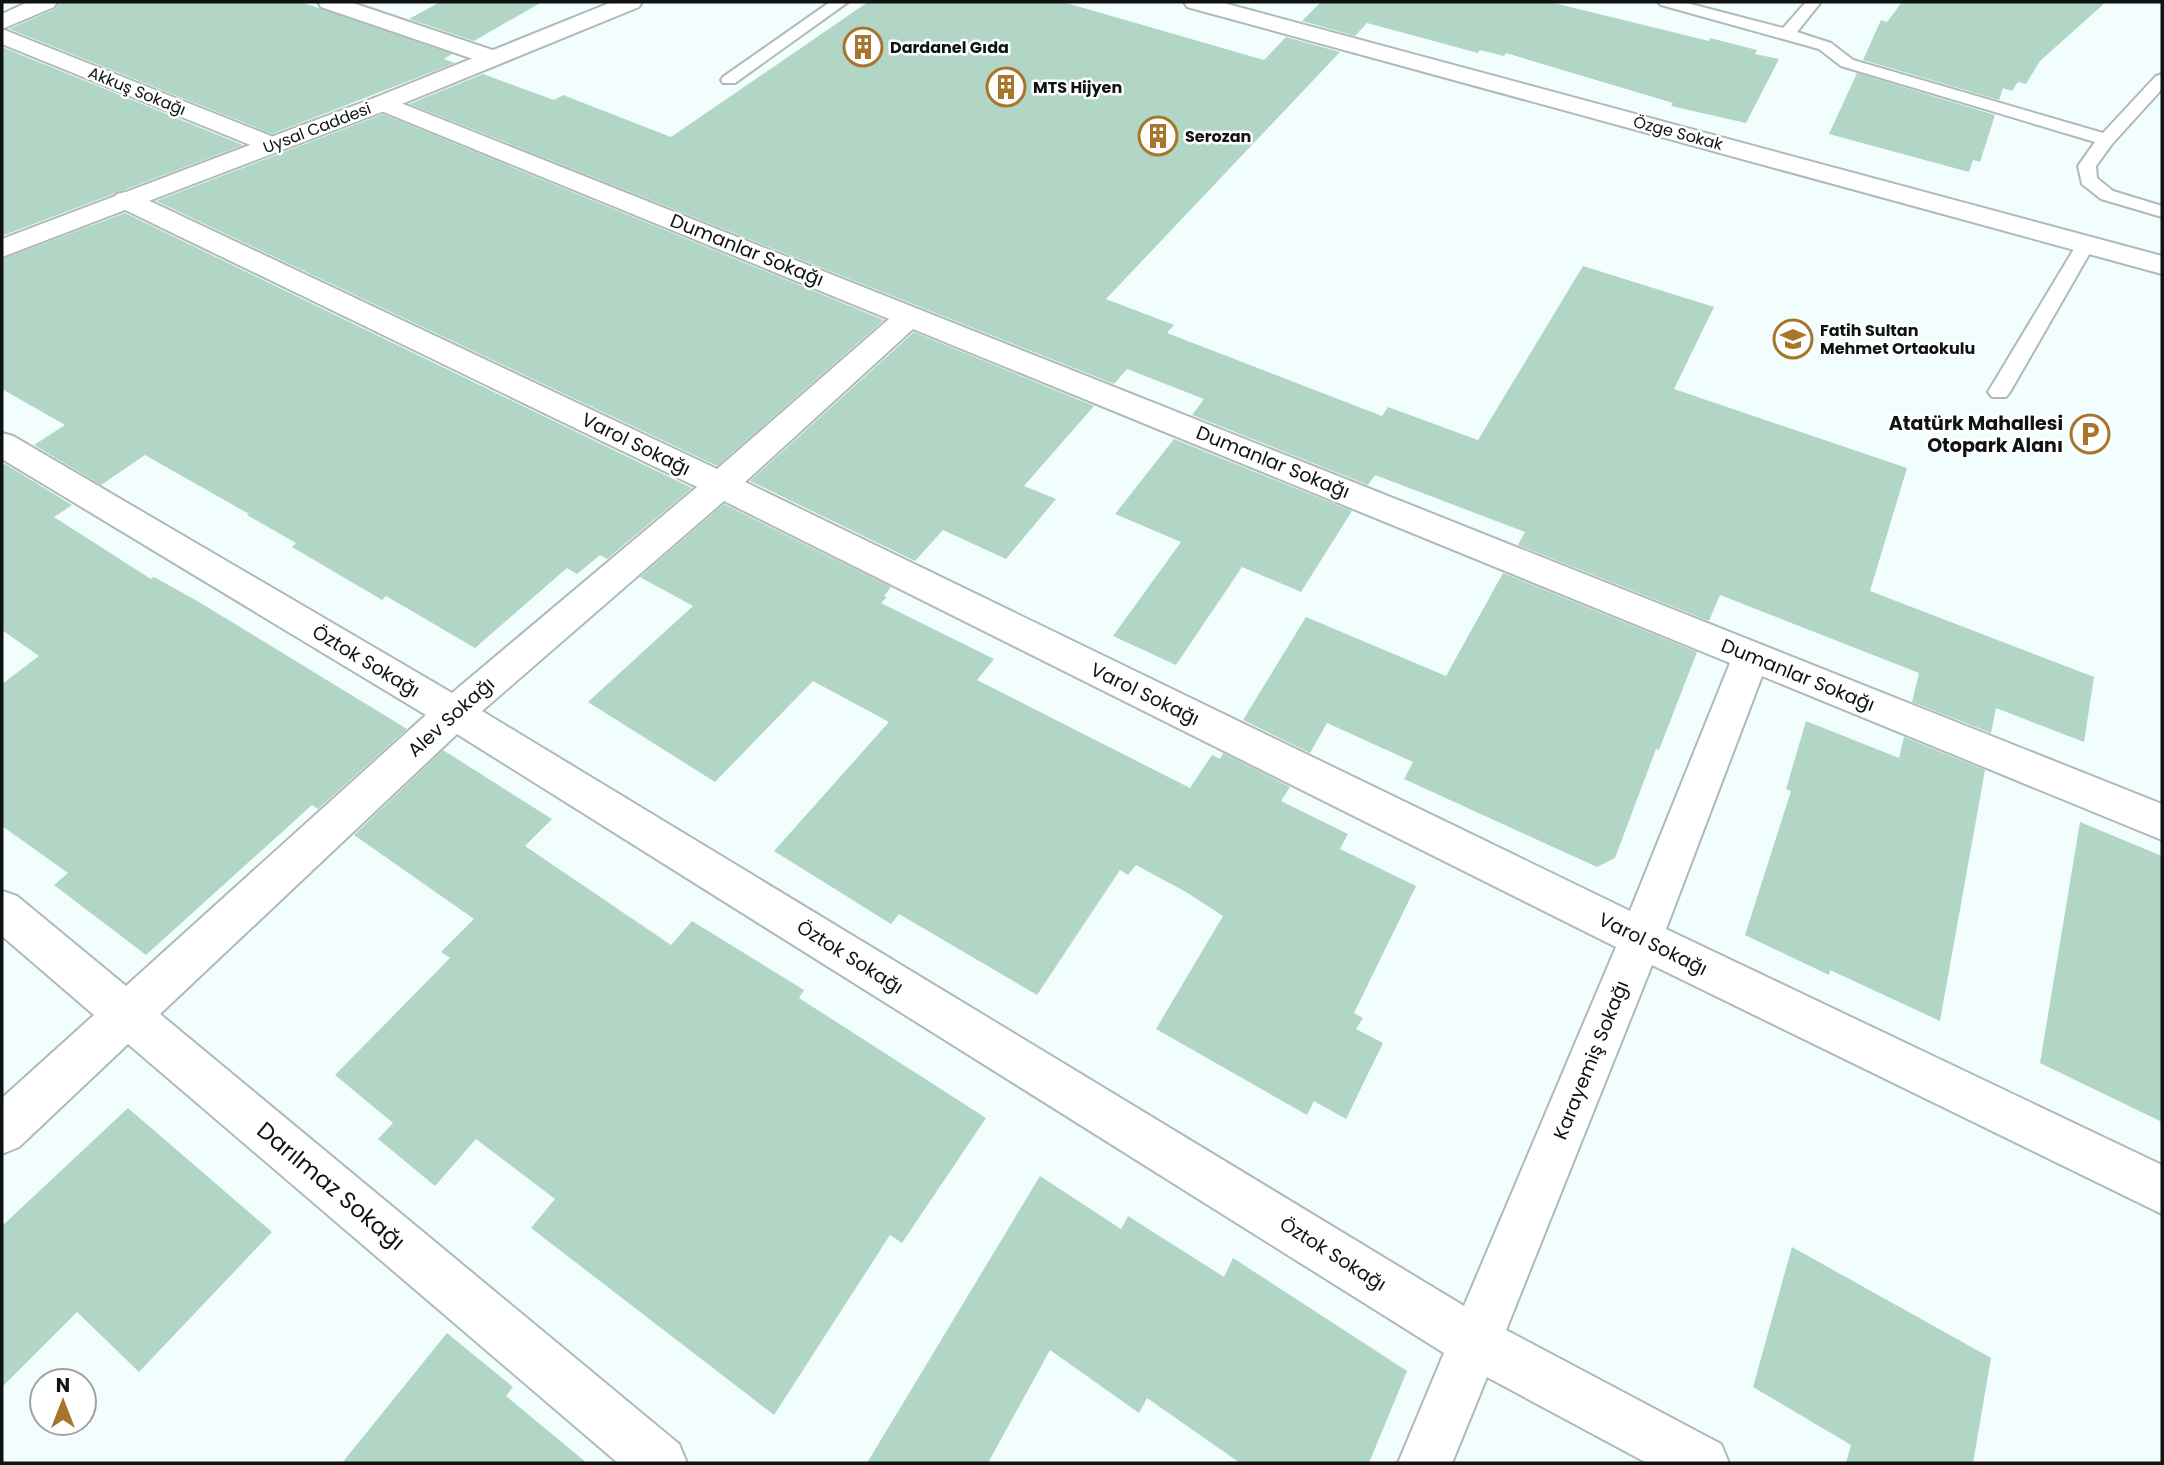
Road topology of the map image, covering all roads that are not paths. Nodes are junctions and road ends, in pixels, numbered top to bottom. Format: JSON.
{"nodes":[{"id":1,"x":46,"y":2,"type":"edge"},
{"id":2,"x":329,"y":2,"type":"edge"},
{"id":3,"x":631,"y":2,"type":"edge"},
{"id":4,"x":840,"y":2,"type":"edge"},
{"id":5,"x":1195,"y":2,"type":"edge"},
{"id":6,"x":1666,"y":2,"type":"edge"},
{"id":7,"x":1814,"y":2,"type":"edge"},
{"id":8,"x":2,"y":22,"type":"edge"},
{"id":9,"x":1787,"y":34,"type":"junction"},
{"id":10,"x":2,"y":36,"type":"edge"},
{"id":11,"x":493,"y":58,"type":"junction"},
{"id":12,"x":2162,"y":79,"type":"edge"},
{"id":13,"x":729,"y":80,"type":"dead end"},
{"id":14,"x":383,"y":103,"type":"junction"},
{"id":15,"x":2106,"y":140,"type":"junction"},
{"id":16,"x":272,"y":145,"type":"junction"},
{"id":17,"x":126,"y":200,"type":"junction"},
{"id":18,"x":2162,"y":212,"type":"edge"},
{"id":19,"x":2086,"y":244,"type":"junction"},
{"id":20,"x":2,"y":249,"type":"edge"},
{"id":21,"x":2162,"y":265,"type":"edge"},
{"id":22,"x":910,"y":316,"type":"junction"},
{"id":23,"x":1999,"y":392,"type":"dead end"},
{"id":24,"x":2,"y":444,"type":"edge"},
{"id":25,"x":721,"y":485,"type":"junction"},
{"id":26,"x":1751,"y":656,"type":"junction"},
{"id":27,"x":454,"y":713,"type":"junction"},
{"id":28,"x":2162,"y":821,"type":"edge"},
{"id":29,"x":2,"y":910,"type":"edge"},
{"id":30,"x":1641,"y":938,"type":"junction"},
{"id":31,"x":128,"y":1014,"type":"junction"},
{"id":32,"x":2,"y":1130,"type":"edge"},
{"id":33,"x":2162,"y":1190,"type":"edge"},
{"id":34,"x":1475,"y":1342,"type":"junction"},
{"id":35,"x":660,"y":1463,"type":"edge"},
{"id":36,"x":1425,"y":1463,"type":"edge"},
{"id":37,"x":1702,"y":1463,"type":"edge"}],
"edges":[{"from":1,"to":8,"type":"street"},
{"from":2,"to":11,"type":"street"},
{"from":3,"to":11,"type":"street","name":"Uysal Caddesi"},
{"from":4,"to":13,"type":"lane"},
{"from":5,"to":19,"type":"street","name":"Özge Sokak"},
{"from":6,"to":9,"type":"lane"},
{"from":7,"to":9,"type":"lane"},
{"from":9,"to":15,"type":"lane"},
{"from":10,"to":16,"type":"street","name":"Akkuş Sokağı"},
{"from":11,"to":14,"type":"street","name":"Uysal Caddesi"},
{"from":12,"to":15,"type":"lane"},
{"from":14,"to":16,"type":"street","name":"Uysal Caddesi"},
{"from":14,"to":22,"type":"street","name":"Dumanlar Sokağı"},
{"from":15,"to":18,"type":"lane"},
{"from":16,"to":17,"type":"street","name":"Uysal Caddesi"},
{"from":17,"to":20,"type":"street","name":"Uysal Caddesi"},
{"from":17,"to":25,"type":"street","name":"Varol Sokağı"},
{"from":19,"to":21,"type":"street","name":"Özge Sokak"},
{"from":19,"to":23,"type":"lane"},
{"from":22,"to":25,"type":"street","name":"Alev Sokağı"},
{"from":22,"to":26,"type":"street","name":"Dumanlar Sokağı"},
{"from":24,"to":27,"type":"street","name":"Öztok Sokağı"},
{"from":25,"to":27,"type":"street","name":"Alev Sokağı"},
{"from":25,"to":30,"type":"street","name":"Varol Sokağı"},
{"from":26,"to":28,"type":"street","name":"Dumanlar Sokağı"},
{"from":26,"to":30,"type":"street","name":"Karayemiş Sokağı"},
{"from":27,"to":31,"type":"street","name":"Alev Sokağı"},
{"from":27,"to":34,"type":"street","name":"Öztok Sokağı"},
{"from":29,"to":31,"type":"street","name":"Darılmaz Sokağı"},
{"from":30,"to":33,"type":"street","name":"Varol Sokağı"},
{"from":30,"to":34,"type":"street","name":"Karayemiş Sokağı"},
{"from":31,"to":32,"type":"street","name":"Alev Sokağı"},
{"from":31,"to":35,"type":"street","name":"Darılmaz Sokağı"},
{"from":34,"to":36,"type":"street","name":"Karayemiş Sokağı"},
{"from":34,"to":37,"type":"street","name":"Öztok Sokağı"}]}
